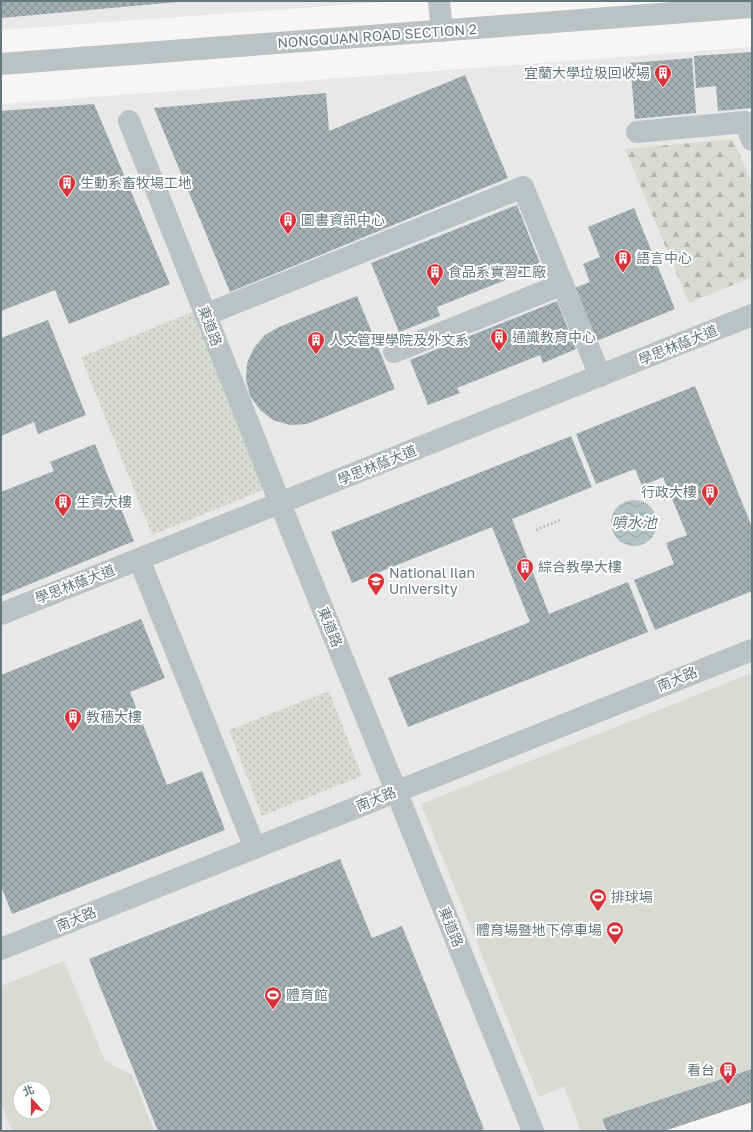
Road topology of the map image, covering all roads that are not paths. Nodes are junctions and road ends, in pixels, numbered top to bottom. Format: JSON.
{"nodes":[{"id":1,"x":439,"y":1,"type":"edge"},
{"id":2,"x":752,"y":7,"type":"edge"},
{"id":3,"x":644,"y":8,"type":"edge"},
{"id":4,"x":442,"y":31,"type":"junction"},
{"id":5,"x":1,"y":64,"type":"edge"},
{"id":6,"x":128,"y":121,"type":"dead end"},
{"id":7,"x":637,"y":132,"type":"dead end"},
{"id":8,"x":752,"y":140,"type":"edge"},
{"id":9,"x":563,"y":284,"type":"junction"},
{"id":10,"x":205,"y":315,"type":"junction"},
{"id":11,"x":752,"y":316,"type":"edge"},
{"id":12,"x":394,"y":352,"type":"dead end"},
{"id":13,"x":600,"y":376,"type":"junction"},
{"id":14,"x":280,"y":503,"type":"junction"},
{"id":15,"x":139,"y":559,"type":"junction"},
{"id":16,"x":1,"y":614,"type":"edge"},
{"id":17,"x":752,"y":650,"type":"edge"},
{"id":18,"x":396,"y":792,"type":"junction"},
{"id":19,"x":255,"y":848,"type":"junction"},
{"id":20,"x":1,"y":949,"type":"edge"},
{"id":21,"x":533,"y":1131,"type":"edge"}],
"edges":[{"from":1,"to":4,"type":"street"},
{"from":2,"to":3,"type":"street","name":"NONGQUAN ROAD SECTION 2"},
{"from":3,"to":4,"type":"street","name":"NONGQUAN ROAD SECTION 2"},
{"from":4,"to":5,"type":"street","name":"NONGQUAN ROAD SECTION 2"},
{"from":6,"to":10,"type":"street","name":"東道路"},
{"from":7,"to":8,"type":"street"},
{"from":9,"to":10,"type":"street"},
{"from":9,"to":12,"type":"street"},
{"from":9,"to":13,"type":"street"},
{"from":10,"to":14,"type":"street","name":"東道路"},
{"from":11,"to":13,"type":"street","name":"學思林蔭大道"},
{"from":13,"to":14,"type":"street","name":"學思林蔭大道"},
{"from":14,"to":15,"type":"street","name":"學思林蔭大道"},
{"from":14,"to":18,"type":"street","name":"東道路"},
{"from":15,"to":16,"type":"street","name":"學思林蔭大道"},
{"from":15,"to":19,"type":"street"},
{"from":17,"to":18,"type":"street","name":"南大路"},
{"from":18,"to":19,"type":"street","name":"南大路"},
{"from":18,"to":21,"type":"street","name":"東道路"},
{"from":19,"to":20,"type":"street","name":"南大路"}]}
